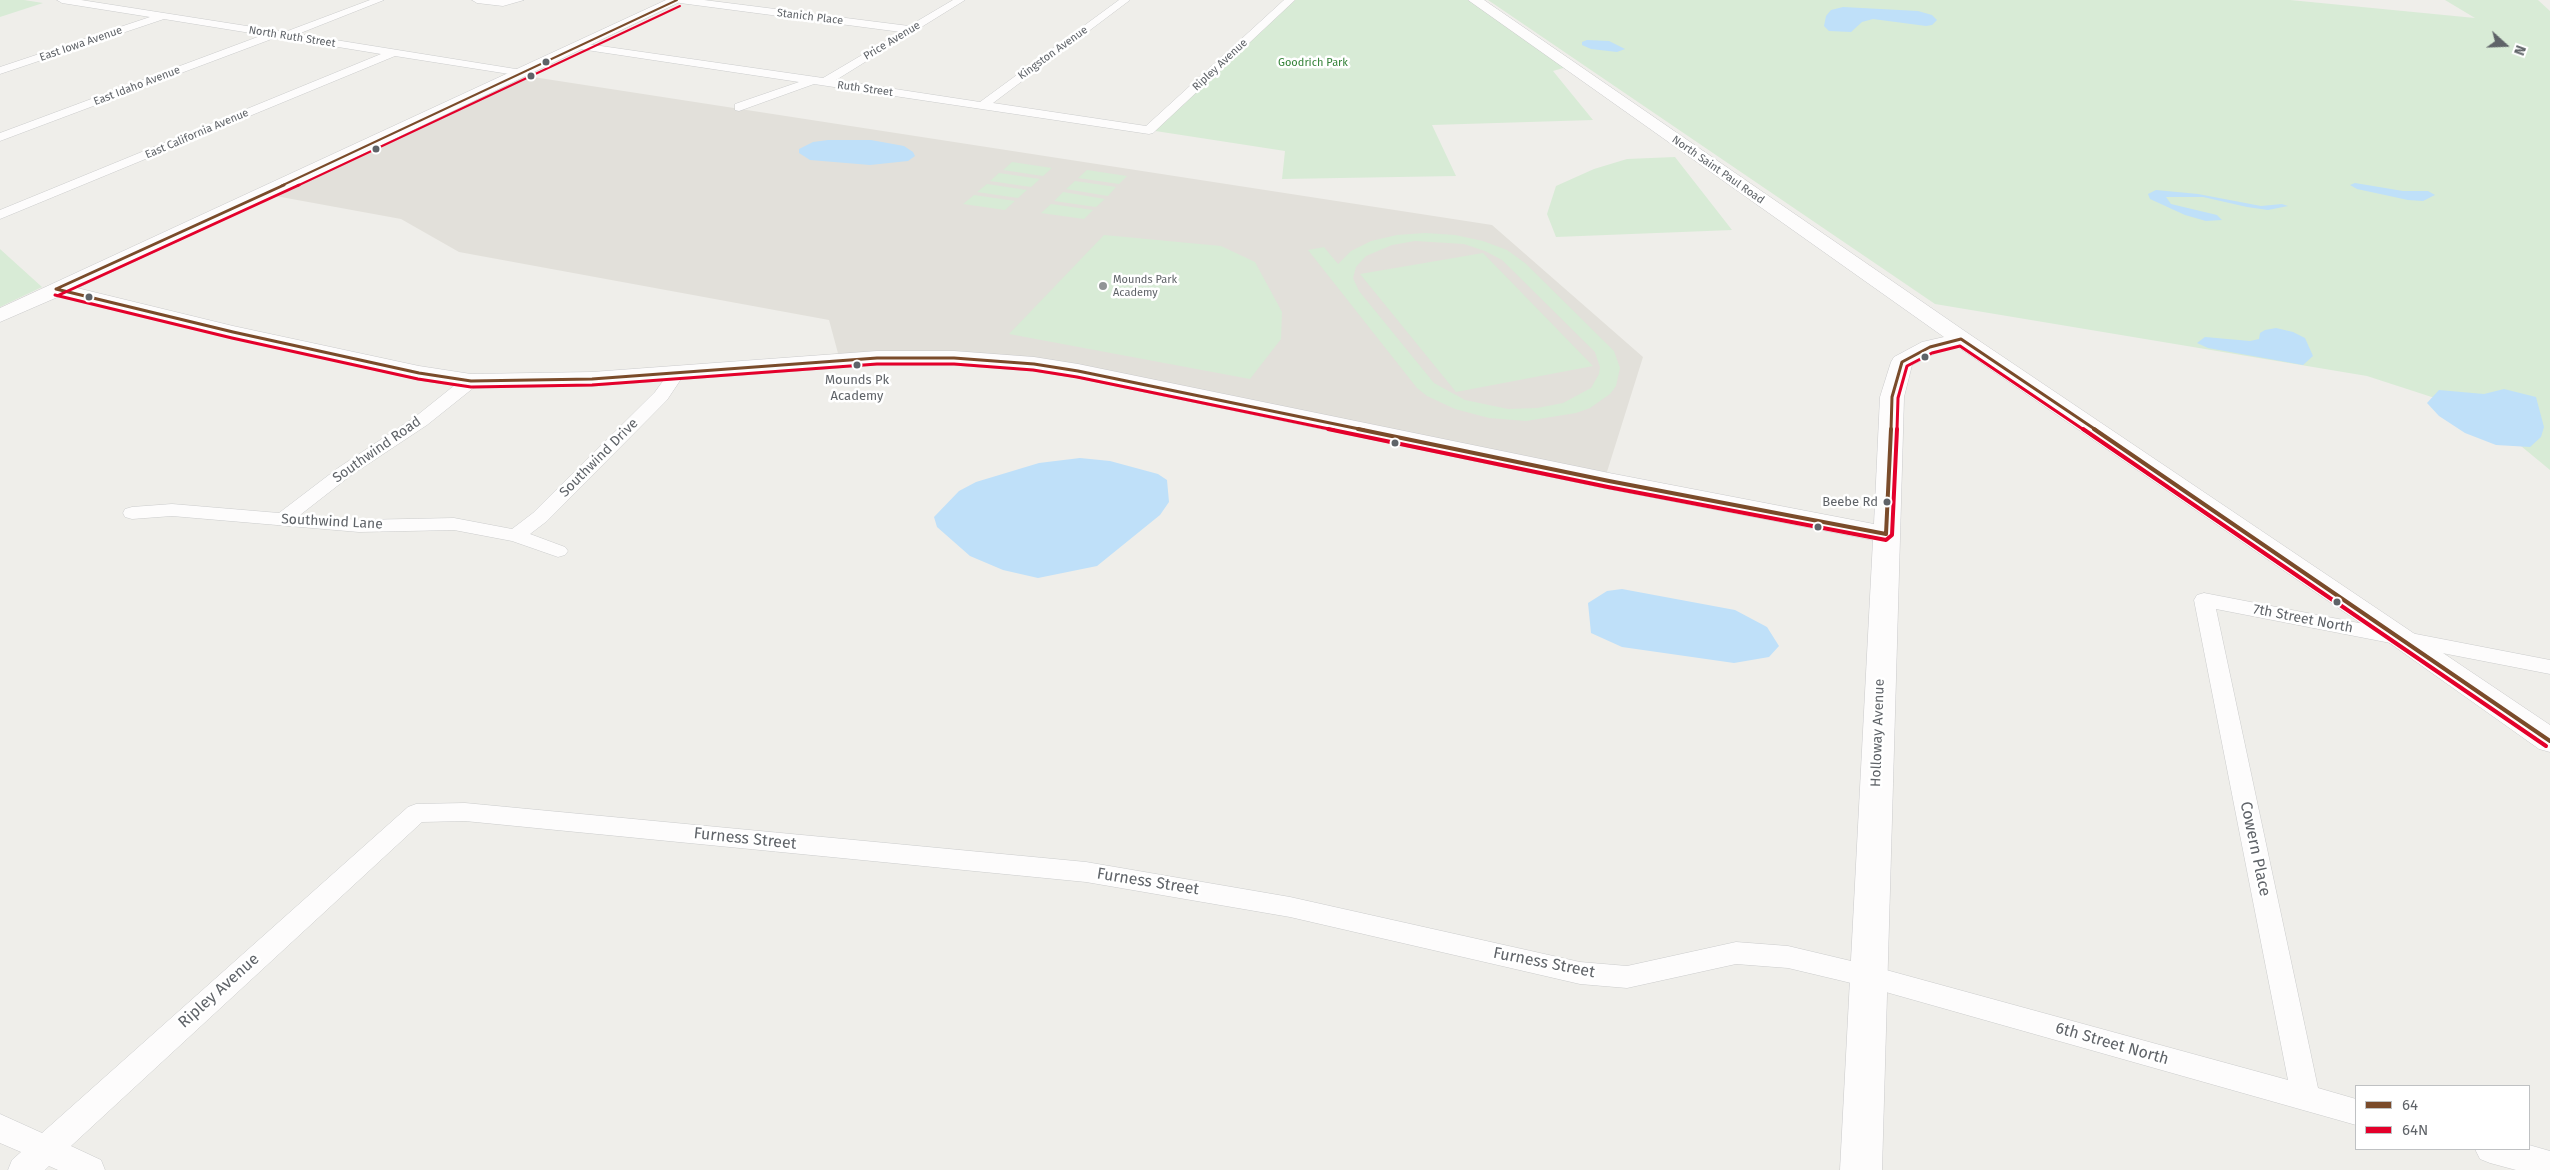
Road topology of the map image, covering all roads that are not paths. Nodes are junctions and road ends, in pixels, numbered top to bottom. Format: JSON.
{"nodes":[{"id":1,"x":62,"y":0,"type":"edge"},
{"id":2,"x":379,"y":0,"type":"edge"},
{"id":3,"x":478,"y":0,"type":"edge"},
{"id":4,"x":519,"y":0,"type":"edge"},
{"id":5,"x":678,"y":0,"type":"edge"},
{"id":6,"x":960,"y":0,"type":"edge"},
{"id":7,"x":1125,"y":0,"type":"edge"},
{"id":8,"x":1290,"y":0,"type":"edge"},
{"id":9,"x":1475,"y":0,"type":"edge"},
{"id":10,"x":161,"y":16,"type":"junction"},
{"id":11,"x":912,"y":30,"type":"junction"},
{"id":12,"x":280,"y":35,"type":"junction"},
{"id":13,"x":580,"y":46,"type":"junction"},
{"id":14,"x":393,"y":53,"type":"junction"},
{"id":15,"x":0,"y":71,"type":"edge"},
{"id":16,"x":522,"y":73,"type":"junction"},
{"id":17,"x":818,"y":82,"type":"junction"},
{"id":18,"x":982,"y":106,"type":"junction"},
{"id":19,"x":739,"y":107,"type":"dead end"},
{"id":20,"x":1149,"y":130,"type":"joint"},
{"id":21,"x":0,"y":137,"type":"edge"},
{"id":22,"x":0,"y":215,"type":"edge"},
{"id":23,"x":56,"y":289,"type":"junction"},
{"id":24,"x":0,"y":316,"type":"edge"},
{"id":25,"x":1961,"y":339,"type":"junction"},
{"id":26,"x":677,"y":373,"type":"junction"},
{"id":27,"x":471,"y":381,"type":"junction"},
{"id":28,"x":132,"y":513,"type":"dead end"},
{"id":29,"x":282,"y":520,"type":"junction"},
{"id":30,"x":1886,"y":534,"type":"junction"},
{"id":31,"x":516,"y":536,"type":"junction"},
{"id":32,"x":558,"y":551,"type":"dead end"},
{"id":33,"x":2204,"y":600,"type":"joint"},
{"id":34,"x":2402,"y":637,"type":"junction"},
{"id":35,"x":2550,"y":667,"type":"edge"},
{"id":36,"x":2550,"y":741,"type":"edge"},
{"id":37,"x":416,"y":813,"type":"joint"},
{"id":38,"x":1868,"y":976,"type":"junction"},
{"id":39,"x":2306,"y":1098,"type":"junction"},
{"id":40,"x":2355,"y":1112,"type":"edge"},
{"id":41,"x":0,"y":1128,"type":"edge"},
{"id":42,"x":45,"y":1149,"type":"junction"},
{"id":43,"x":2494,"y":1150,"type":"edge"},
{"id":44,"x":2550,"y":1165,"type":"edge"},
{"id":45,"x":23,"y":1170,"type":"edge"},
{"id":46,"x":90,"y":1170,"type":"edge"},
{"id":47,"x":1860,"y":1170,"type":"edge"}],
"edges":[{"from":1,"to":10,"type":"street","name":"North Ruth Street"},
{"from":2,"to":12,"type":"street","name":"East Idaho Avenue"},
{"from":3,"to":4,"type":"street"},
{"from":5,"to":11,"type":"street","name":"Stanich Place"},
{"from":5,"to":13,"type":"street"},
{"from":6,"to":11,"type":"street","name":"Price Avenue"},
{"from":7,"to":18,"type":"street","name":"Kingston Avenue"},
{"from":8,"to":20,"type":"street","name":"Ripley Avenue"},
{"from":9,"to":25,"type":"street","name":"North Saint Paul Road"},
{"from":10,"to":12,"type":"street","name":"North Ruth Street"},
{"from":10,"to":15,"type":"street","name":"East Iowa Avenue"},
{"from":11,"to":17,"type":"street","name":"Price Avenue"},
{"from":12,"to":14,"type":"street","name":"North Ruth Street"},
{"from":12,"to":21,"type":"street","name":"East Idaho Avenue"},
{"from":13,"to":16,"type":"street"},
{"from":13,"to":17,"type":"street","name":"Ruth Street"},
{"from":14,"to":16,"type":"street","name":"North Ruth Street"},
{"from":14,"to":22,"type":"street","name":"East California Avenue"},
{"from":16,"to":23,"type":"street"},
{"from":17,"to":18,"type":"street","name":"Ruth Street"},
{"from":17,"to":19,"type":"street","name":"Price Avenue"},
{"from":18,"to":20,"type":"street","name":"Ruth Street"},
{"from":23,"to":24,"type":"street"},
{"from":23,"to":27,"type":"street"},
{"from":25,"to":30,"type":"street","name":"Holloway Avenue"},
{"from":25,"to":34,"type":"street","name":"North Saint Paul Road"},
{"from":26,"to":27,"type":"street"},
{"from":26,"to":30,"type":"street"},
{"from":26,"to":31,"type":"street","name":"Southwind Drive"},
{"from":27,"to":29,"type":"street","name":"Southwind Road"},
{"from":28,"to":29,"type":"street","name":"Southwind Lane"},
{"from":29,"to":31,"type":"street","name":"Southwind Lane"},
{"from":30,"to":38,"type":"street","name":"Holloway Avenue"},
{"from":31,"to":32,"type":"street","name":"Southwind Lane"},
{"from":33,"to":34,"type":"street","name":"7th Street North"},
{"from":33,"to":39,"type":"street","name":"Cowern Place"},
{"from":34,"to":35,"type":"street","name":"7th Street North"},
{"from":34,"to":36,"type":"street","name":"North Saint Paul Road"},
{"from":37,"to":38,"type":"street","name":"Furness Street"},
{"from":37,"to":42,"type":"street","name":"Ripley Avenue"},
{"from":38,"to":39,"type":"street","name":"6th Street North"},
{"from":38,"to":47,"type":"street","name":"Holloway Avenue"},
{"from":39,"to":40,"type":"street","name":"6th Street North"},
{"from":41,"to":42,"type":"street"},
{"from":42,"to":45,"type":"street","name":"Ripley Avenue"},
{"from":42,"to":46,"type":"street"},
{"from":43,"to":44,"type":"street"}]}
